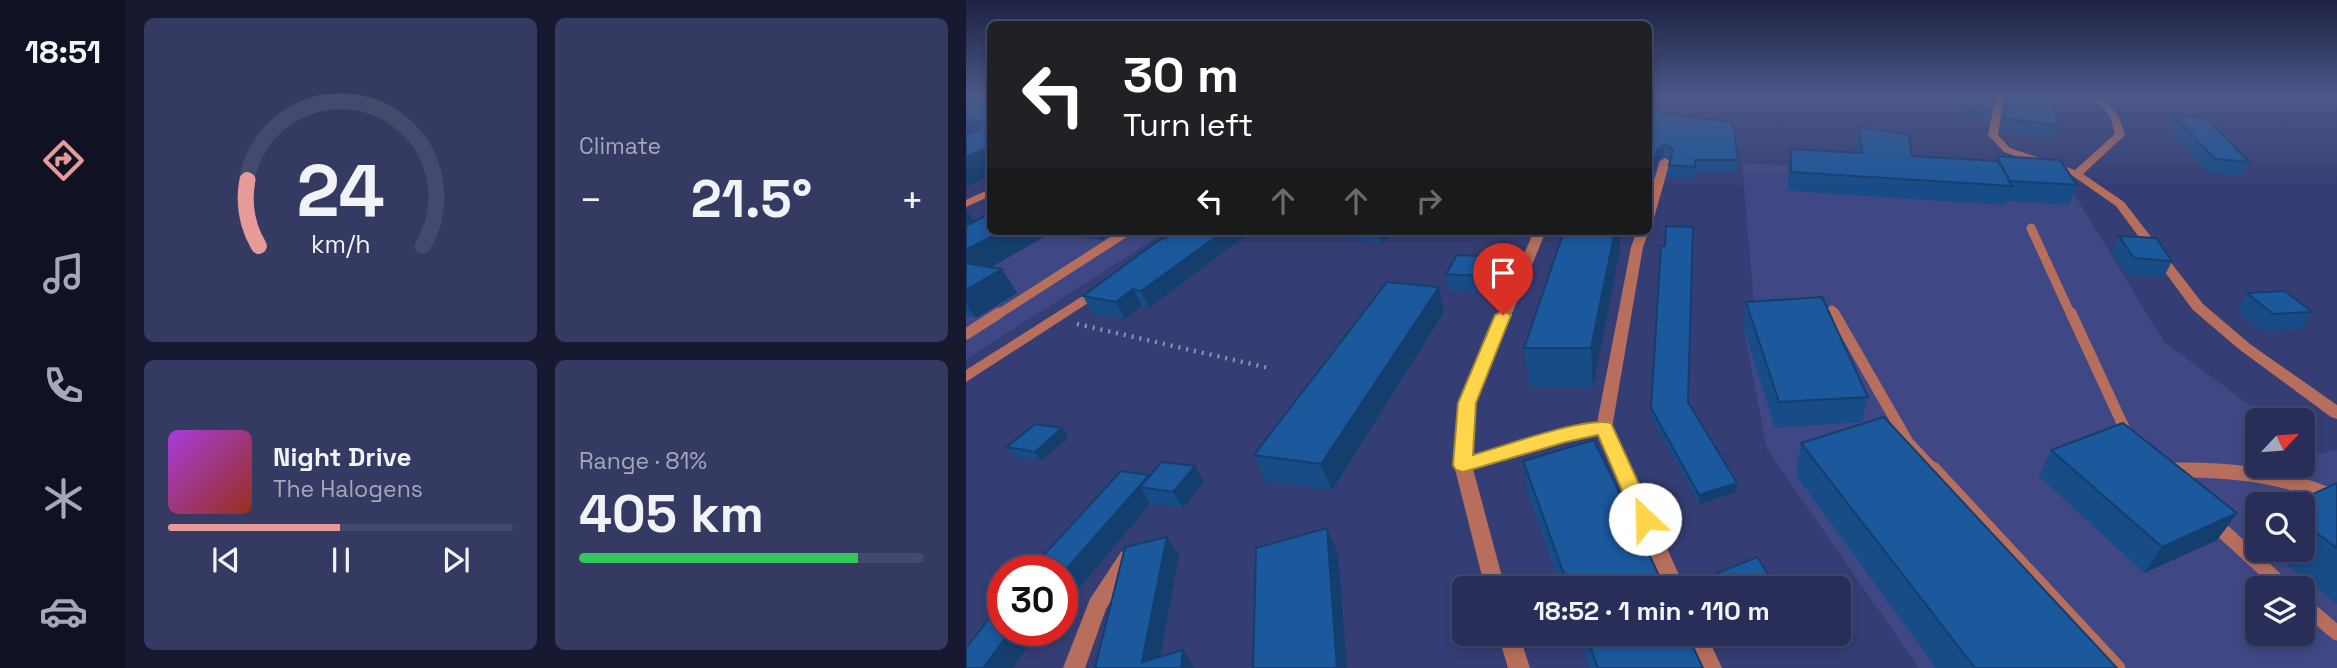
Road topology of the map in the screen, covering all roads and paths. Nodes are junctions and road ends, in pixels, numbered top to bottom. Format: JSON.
{"nodes":[{"id":1,"x":1995,"y":126,"type":"edge"},
{"id":2,"x":2118,"y":126,"type":"edge"},
{"id":3,"x":1665,"y":161,"type":"dead end"},
{"id":4,"x":2077,"y":174,"type":"junction"},
{"id":5,"x":987,"y":194,"type":"edge"},
{"id":6,"x":966,"y":204,"type":"edge"},
{"id":7,"x":1652,"y":205,"type":"edge"},
{"id":8,"x":2031,"y":228,"type":"dead end"},
{"id":9,"x":1122,"y":235,"type":"edge"},
{"id":10,"x":1538,"y":235,"type":"edge"},
{"id":11,"x":1642,"y":235,"type":"edge"},
{"id":12,"x":1111,"y":282,"type":"edge"},
{"id":13,"x":1832,"y":310,"type":"dead end"},
{"id":14,"x":1069,"y":322,"type":"dead end"},
{"id":15,"x":966,"y":334,"type":"edge"},
{"id":16,"x":1269,"y":368,"type":"dead end"},
{"id":17,"x":966,"y":377,"type":"edge"},
{"id":18,"x":2337,"y":412,"type":"edge"},
{"id":19,"x":1604,"y":428,"type":"junction"},
{"id":20,"x":2137,"y":447,"type":"edge"},
{"id":21,"x":1463,"y":465,"type":"junction"},
{"id":22,"x":2176,"y":488,"type":"edge"},
{"id":23,"x":2337,"y":499,"type":"edge"},
{"id":24,"x":2205,"y":515,"type":"edge"},
{"id":25,"x":1132,"y":551,"type":"edge"},
{"id":26,"x":1492,"y":576,"type":"edge"},
{"id":27,"x":1670,"y":576,"type":"edge"},
{"id":28,"x":2272,"y":576,"type":"edge"},
{"id":29,"x":2315,"y":615,"type":"edge"},
{"id":30,"x":2337,"y":634,"type":"edge"},
{"id":31,"x":1512,"y":646,"type":"edge"},
{"id":32,"x":1701,"y":646,"type":"edge"},
{"id":33,"x":1074,"y":668,"type":"edge"},
{"id":34,"x":1519,"y":668,"type":"edge"},
{"id":35,"x":1711,"y":668,"type":"edge"},
{"id":36,"x":2118,"y":668,"type":"edge"}],
"edges":[{"from":1,"to":4,"type":"street"},
{"from":2,"to":4,"type":"street"},
{"from":3,"to":7,"type":"street"},
{"from":4,"to":18,"type":"street"},
{"from":5,"to":6,"type":"street"},
{"from":8,"to":20,"type":"lane"},
{"from":9,"to":15,"type":"lane"},
{"from":10,"to":21,"type":"street"},
{"from":11,"to":19,"type":"street"},
{"from":12,"to":17,"type":"street"},
{"from":13,"to":36,"type":"lane"},
{"from":14,"to":16,"type":"path"},
{"from":19,"to":21,"type":"lane"},
{"from":19,"to":27,"type":"street"},
{"from":21,"to":26,"type":"street"},
{"from":22,"to":23,"type":"lane"},
{"from":24,"to":28,"type":"lane"},
{"from":25,"to":33,"type":"street"},
{"from":29,"to":30,"type":"lane"},
{"from":31,"to":34,"type":"street"},
{"from":32,"to":35,"type":"street"}]}
